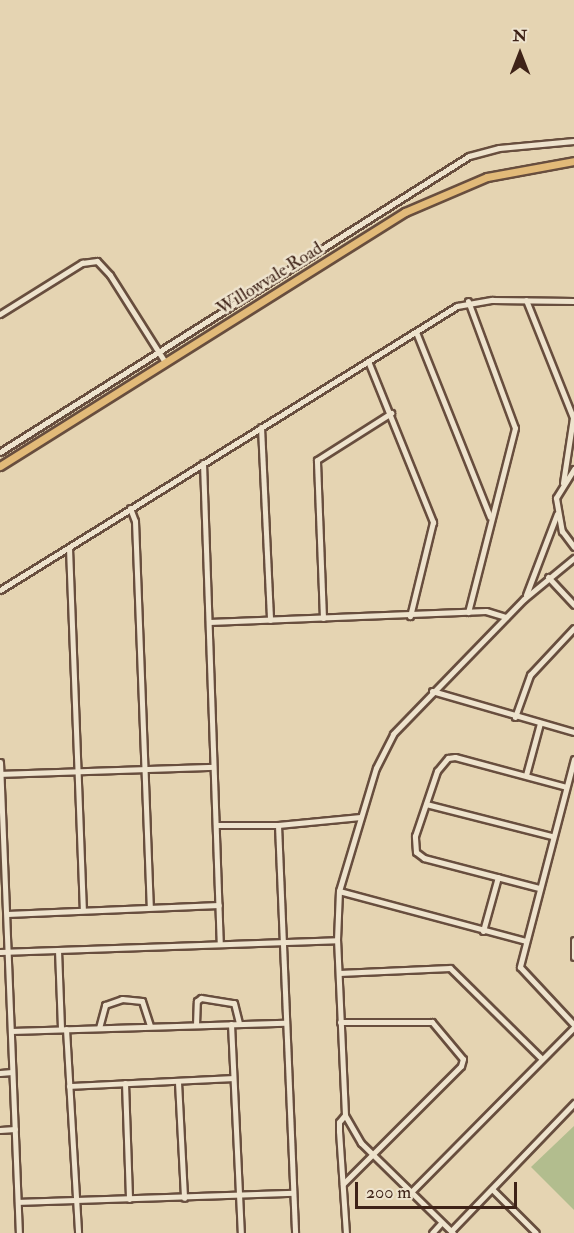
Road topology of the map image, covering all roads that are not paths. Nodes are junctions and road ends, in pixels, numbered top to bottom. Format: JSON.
{"nodes":[{"id":1,"x":574,"y":141,"type":"edge"},
{"id":2,"x":574,"y":161,"type":"edge"},
{"id":3,"x":526,"y":300,"type":"junction"},
{"id":4,"x":574,"y":301,"type":"edge"},
{"id":5,"x":468,"y":302,"type":"junction"},
{"id":6,"x":0,"y":314,"type":"edge"},
{"id":7,"x":416,"y":332,"type":"junction"},
{"id":8,"x":159,"y":353,"type":"junction"},
{"id":9,"x":368,"y":361,"type":"junction"},
{"id":10,"x":165,"y":362,"type":"junction"},
{"id":11,"x":391,"y":413,"type":"junction"},
{"id":12,"x":573,"y":418,"type":"edge"},
{"id":13,"x":261,"y":427,"type":"junction"},
{"id":14,"x":0,"y":453,"type":"edge"},
{"id":15,"x":203,"y":464,"type":"junction"},
{"id":16,"x":0,"y":466,"type":"edge"},
{"id":17,"x":574,"y":469,"type":"edge"},
{"id":18,"x":562,"y":485,"type":"junction"},
{"id":19,"x":130,"y":508,"type":"junction"},
{"id":20,"x":556,"y":514,"type":"junction"},
{"id":21,"x":490,"y":517,"type":"junction"},
{"id":22,"x":574,"y":547,"type":"edge"},
{"id":23,"x":69,"y":548,"type":"junction"},
{"id":24,"x":574,"y":558,"type":"edge"},
{"id":25,"x":548,"y":577,"type":"junction"},
{"id":26,"x":0,"y":590,"type":"edge"},
{"id":27,"x":524,"y":599,"type":"junction"},
{"id":28,"x":574,"y":605,"type":"edge"},
{"id":29,"x":468,"y":612,"type":"junction"},
{"id":30,"x":410,"y":616,"type":"junction"},
{"id":31,"x":506,"y":617,"type":"junction"},
{"id":32,"x":322,"y":618,"type":"junction"},
{"id":33,"x":270,"y":620,"type":"junction"},
{"id":34,"x":209,"y":622,"type":"junction"},
{"id":35,"x":574,"y":628,"type":"edge"},
{"id":36,"x":432,"y":691,"type":"junction"},
{"id":37,"x":515,"y":717,"type":"junction"},
{"id":38,"x":540,"y":723,"type":"junction"},
{"id":39,"x":574,"y":732,"type":"edge"},
{"id":40,"x":574,"y":759,"type":"edge"},
{"id":41,"x":0,"y":762,"type":"edge"},
{"id":42,"x":213,"y":767,"type":"junction"},
{"id":43,"x":145,"y":768,"type":"junction"},
{"id":44,"x":78,"y":770,"type":"junction"},
{"id":45,"x":0,"y":774,"type":"edge"},
{"id":46,"x":526,"y":776,"type":"junction"},
{"id":47,"x":566,"y":787,"type":"junction"},
{"id":48,"x":426,"y":804,"type":"junction"},
{"id":49,"x":361,"y":818,"type":"junction"},
{"id":50,"x":217,"y":825,"type":"junction"},
{"id":51,"x":278,"y":825,"type":"junction"},
{"id":52,"x":2,"y":834,"type":"edge"},
{"id":53,"x":552,"y":836,"type":"junction"},
{"id":54,"x":498,"y":877,"type":"junction"},
{"id":55,"x":539,"y":888,"type":"junction"},
{"id":56,"x":339,"y":891,"type":"junction"},
{"id":57,"x":219,"y":905,"type":"junction"},
{"id":58,"x":150,"y":907,"type":"junction"},
{"id":59,"x":83,"y":909,"type":"junction"},
{"id":60,"x":7,"y":914,"type":"junction"},
{"id":61,"x":483,"y":931,"type":"junction"},
{"id":62,"x":337,"y":939,"type":"junction"},
{"id":63,"x":284,"y":940,"type":"junction"},
{"id":64,"x":574,"y":940,"type":"edge"},
{"id":65,"x":525,"y":941,"type":"junction"},
{"id":66,"x":220,"y":942,"type":"junction"},
{"id":67,"x":58,"y":950,"type":"junction"},
{"id":68,"x":0,"y":952,"type":"edge"},
{"id":69,"x":8,"y":952,"type":"junction"},
{"id":70,"x":574,"y":957,"type":"edge"},
{"id":71,"x":339,"y":973,"type":"junction"},
{"id":72,"x":340,"y":1022,"type":"junction"},
{"id":73,"x":239,"y":1023,"type":"junction"},
{"id":74,"x":285,"y":1023,"type":"junction"},
{"id":75,"x":231,"y":1024,"type":"junction"},
{"id":76,"x":196,"y":1025,"type":"junction"},
{"id":77,"x":150,"y":1026,"type":"junction"},
{"id":78,"x":574,"y":1026,"type":"edge"},
{"id":79,"x":99,"y":1028,"type":"junction"},
{"id":80,"x":64,"y":1029,"type":"junction"},
{"id":81,"x":11,"y":1031,"type":"junction"},
{"id":82,"x":541,"y":1058,"type":"junction"},
{"id":83,"x":12,"y":1072,"type":"junction"},
{"id":84,"x":0,"y":1073,"type":"edge"},
{"id":85,"x":232,"y":1078,"type":"junction"},
{"id":86,"x":178,"y":1082,"type":"junction"},
{"id":87,"x":125,"y":1083,"type":"junction"},
{"id":88,"x":69,"y":1086,"type":"junction"},
{"id":89,"x":574,"y":1103,"type":"edge"},
{"id":90,"x":345,"y":1115,"type":"junction"},
{"id":91,"x":15,"y":1129,"type":"junction"},
{"id":92,"x":0,"y":1130,"type":"edge"},
{"id":93,"x":374,"y":1154,"type":"junction"},
{"id":94,"x":343,"y":1184,"type":"junction"},
{"id":95,"x":492,"y":1189,"type":"junction"},
{"id":96,"x":411,"y":1192,"type":"junction"},
{"id":97,"x":292,"y":1193,"type":"junction"},
{"id":98,"x":241,"y":1194,"type":"junction"},
{"id":99,"x":184,"y":1198,"type":"junction"},
{"id":100,"x":129,"y":1199,"type":"junction"},
{"id":101,"x":77,"y":1201,"type":"junction"},
{"id":102,"x":18,"y":1202,"type":"junction"},
{"id":103,"x":441,"y":1223,"type":"junction"},
{"id":104,"x":452,"y":1232,"type":"edge"},
{"id":105,"x":20,"y":1233,"type":"edge"},
{"id":106,"x":78,"y":1233,"type":"edge"},
{"id":107,"x":241,"y":1233,"type":"edge"},
{"id":108,"x":295,"y":1233,"type":"edge"},
{"id":109,"x":346,"y":1233,"type":"edge"},
{"id":110,"x":432,"y":1233,"type":"edge"},
{"id":111,"x":536,"y":1233,"type":"edge"}],
"edges":[{"from":1,"to":8,"type":"street"},
{"from":2,"to":10,"type":"main road","name":"Willowvale Road"},
{"from":3,"to":4,"type":"street"},
{"from":3,"to":5,"type":"street"},
{"from":3,"to":12,"type":"street"},
{"from":5,"to":7,"type":"street"},
{"from":5,"to":21,"type":"street"},
{"from":6,"to":8,"type":"street"},
{"from":7,"to":9,"type":"street"},
{"from":7,"to":21,"type":"street"},
{"from":8,"to":10,"type":"street"},
{"from":8,"to":14,"type":"street"},
{"from":9,"to":11,"type":"street"},
{"from":9,"to":13,"type":"street"},
{"from":10,"to":16,"type":"main road","name":"Willowvale Road"},
{"from":11,"to":30,"type":"street"},
{"from":11,"to":32,"type":"street"},
{"from":12,"to":18,"type":"street"},
{"from":13,"to":15,"type":"street"},
{"from":13,"to":33,"type":"street"},
{"from":15,"to":19,"type":"street"},
{"from":15,"to":34,"type":"street"},
{"from":17,"to":18,"type":"street"},
{"from":18,"to":20,"type":"street"},
{"from":19,"to":23,"type":"street"},
{"from":19,"to":43,"type":"street"},
{"from":20,"to":22,"type":"street"},
{"from":20,"to":27,"type":"street"},
{"from":21,"to":29,"type":"street"},
{"from":23,"to":26,"type":"street"},
{"from":23,"to":44,"type":"street"},
{"from":24,"to":25,"type":"street"},
{"from":25,"to":27,"type":"street"},
{"from":25,"to":28,"type":"street"},
{"from":27,"to":31,"type":"street"},
{"from":29,"to":30,"type":"street"},
{"from":29,"to":31,"type":"street"},
{"from":30,"to":32,"type":"street"},
{"from":31,"to":36,"type":"street"},
{"from":32,"to":33,"type":"street"},
{"from":33,"to":34,"type":"street"},
{"from":34,"to":42,"type":"street"},
{"from":35,"to":37,"type":"street"},
{"from":36,"to":37,"type":"street"},
{"from":36,"to":49,"type":"street"},
{"from":37,"to":38,"type":"street"},
{"from":38,"to":39,"type":"street"},
{"from":38,"to":46,"type":"street"},
{"from":40,"to":47,"type":"street"},
{"from":41,"to":45,"type":"street"},
{"from":42,"to":43,"type":"street"},
{"from":42,"to":50,"type":"street"},
{"from":43,"to":44,"type":"street"},
{"from":43,"to":58,"type":"street"},
{"from":44,"to":45,"type":"street"},
{"from":44,"to":59,"type":"street"},
{"from":45,"to":52,"type":"street"},
{"from":46,"to":47,"type":"street"},
{"from":46,"to":48,"type":"street"},
{"from":47,"to":53,"type":"street"},
{"from":48,"to":53,"type":"street"},
{"from":48,"to":54,"type":"street"},
{"from":49,"to":51,"type":"street"},
{"from":49,"to":56,"type":"street"},
{"from":50,"to":51,"type":"street"},
{"from":50,"to":57,"type":"street"},
{"from":51,"to":63,"type":"street"},
{"from":52,"to":60,"type":"street"},
{"from":53,"to":55,"type":"street"},
{"from":54,"to":55,"type":"street"},
{"from":54,"to":61,"type":"street"},
{"from":55,"to":65,"type":"street"},
{"from":56,"to":61,"type":"street"},
{"from":56,"to":62,"type":"street"},
{"from":57,"to":58,"type":"street"},
{"from":57,"to":66,"type":"street"},
{"from":58,"to":59,"type":"street"},
{"from":59,"to":60,"type":"street"},
{"from":60,"to":69,"type":"street"},
{"from":61,"to":65,"type":"street"},
{"from":62,"to":63,"type":"street"},
{"from":62,"to":71,"type":"street"},
{"from":63,"to":66,"type":"street"},
{"from":63,"to":74,"type":"street"},
{"from":64,"to":70,"type":"street"},
{"from":65,"to":78,"type":"street"},
{"from":66,"to":67,"type":"street"},
{"from":67,"to":69,"type":"street"},
{"from":67,"to":80,"type":"street"},
{"from":68,"to":69,"type":"street"},
{"from":69,"to":81,"type":"street"},
{"from":71,"to":72,"type":"street"},
{"from":71,"to":82,"type":"street"},
{"from":72,"to":90,"type":"street"},
{"from":72,"to":93,"type":"street"},
{"from":73,"to":74,"type":"street"},
{"from":73,"to":75,"type":"street"},
{"from":73,"to":76,"type":"street"},
{"from":74,"to":97,"type":"street"},
{"from":75,"to":76,"type":"street"},
{"from":75,"to":85,"type":"street"},
{"from":76,"to":77,"type":"street"},
{"from":77,"to":79,"type":"street"},
{"from":77,"to":79,"type":"street"},
{"from":78,"to":82,"type":"street"},
{"from":79,"to":80,"type":"street"},
{"from":80,"to":81,"type":"street"},
{"from":80,"to":88,"type":"street"},
{"from":81,"to":83,"type":"street"},
{"from":82,"to":96,"type":"street"},
{"from":83,"to":84,"type":"street"},
{"from":83,"to":91,"type":"street"},
{"from":85,"to":86,"type":"street"},
{"from":85,"to":98,"type":"street"},
{"from":86,"to":87,"type":"street"},
{"from":86,"to":99,"type":"street"},
{"from":87,"to":88,"type":"street"},
{"from":87,"to":100,"type":"street"},
{"from":88,"to":101,"type":"street"},
{"from":89,"to":95,"type":"street"},
{"from":90,"to":93,"type":"street"},
{"from":90,"to":94,"type":"street"},
{"from":91,"to":92,"type":"street"},
{"from":91,"to":102,"type":"street"},
{"from":93,"to":94,"type":"street"},
{"from":93,"to":96,"type":"street"},
{"from":94,"to":109,"type":"street"},
{"from":95,"to":104,"type":"street"},
{"from":95,"to":111,"type":"street"},
{"from":96,"to":103,"type":"street"},
{"from":97,"to":98,"type":"street"},
{"from":97,"to":108,"type":"street"},
{"from":98,"to":99,"type":"street"},
{"from":98,"to":107,"type":"street"},
{"from":99,"to":100,"type":"street"},
{"from":100,"to":101,"type":"street"},
{"from":101,"to":102,"type":"street"},
{"from":101,"to":106,"type":"street"},
{"from":102,"to":105,"type":"street"},
{"from":103,"to":104,"type":"street"},
{"from":103,"to":110,"type":"street"}]}
